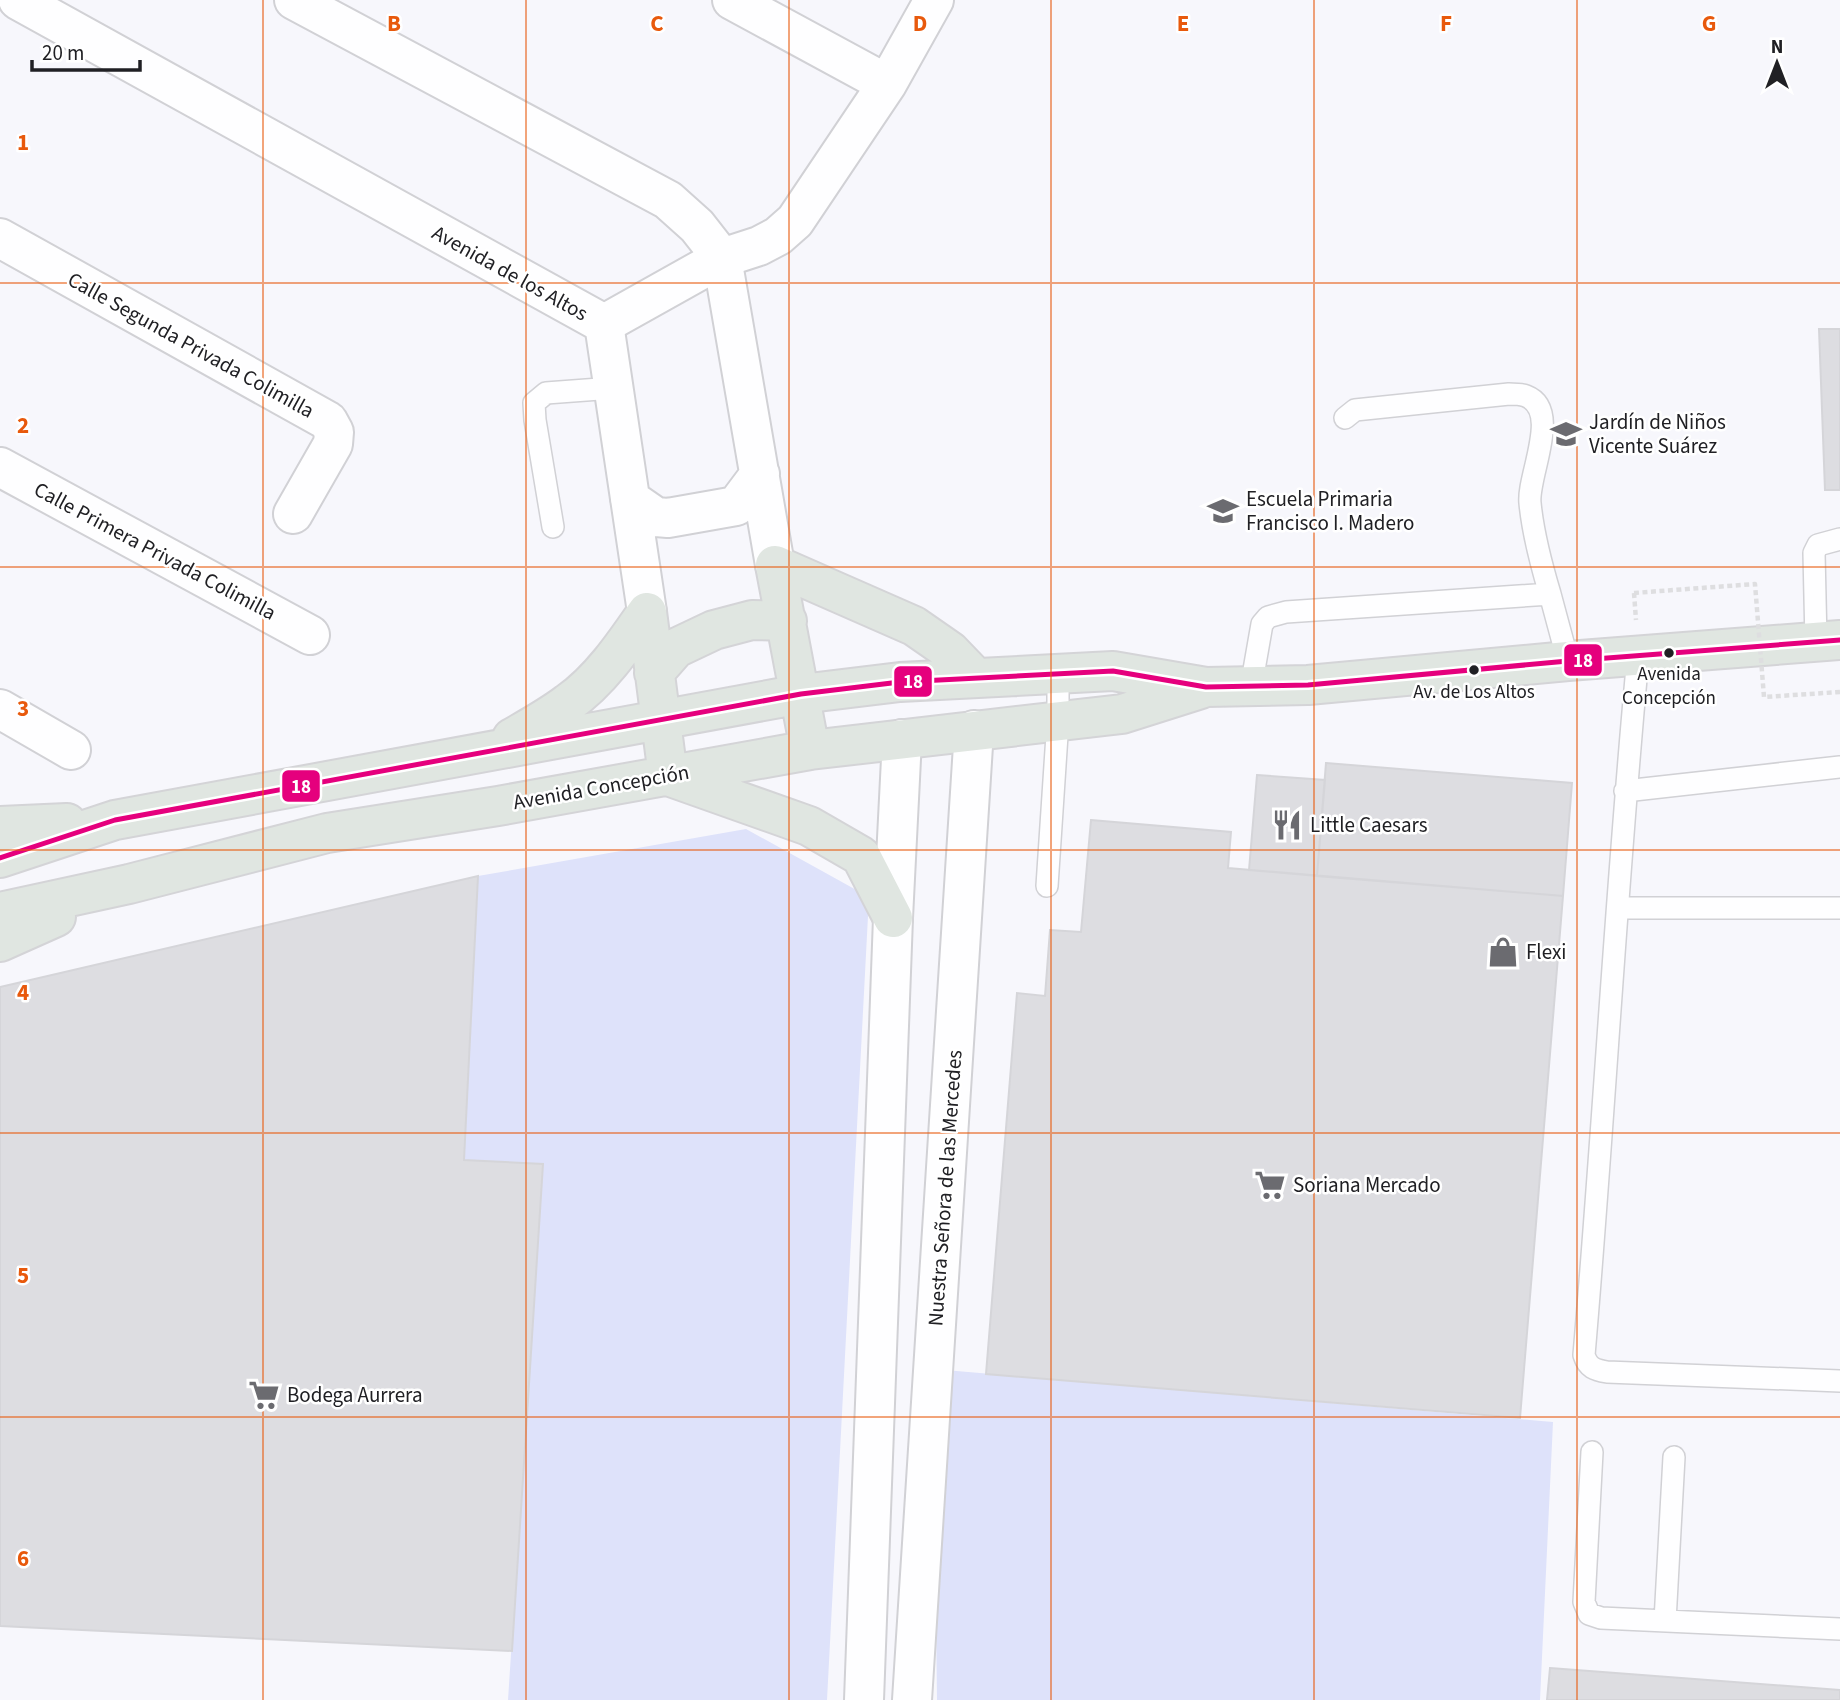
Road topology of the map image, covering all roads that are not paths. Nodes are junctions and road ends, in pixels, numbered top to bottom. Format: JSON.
{"nodes":[{"id":1,"x":18,"y":0,"type":"edge"},
{"id":2,"x":294,"y":0,"type":"edge"},
{"id":3,"x":732,"y":0,"type":"edge"},
{"id":4,"x":934,"y":0,"type":"edge"},
{"id":5,"x":887,"y":84,"type":"junction"},
{"id":6,"x":0,"y":238,"type":"edge"},
{"id":7,"x":722,"y":258,"type":"junction"},
{"id":8,"x":604,"y":324,"type":"junction"},
{"id":9,"x":613,"y":388,"type":"junction"},
{"id":10,"x":1345,"y":418,"type":"dead end"},
{"id":11,"x":0,"y":467,"type":"edge"},
{"id":12,"x":760,"y":474,"type":"junction"},
{"id":13,"x":630,"y":499,"type":"junction"},
{"id":14,"x":293,"y":514,"type":"dead end"},
{"id":15,"x":553,"y":527,"type":"dead end"},
{"id":16,"x":1840,"y":539,"type":"edge"},
{"id":17,"x":775,"y":565,"type":"junction"},
{"id":18,"x":1550,"y":594,"type":"junction"},
{"id":19,"x":647,"y":612,"type":"junction"},
{"id":20,"x":787,"y":621,"type":"junction"},
{"id":21,"x":310,"y":635,"type":"dead end"},
{"id":22,"x":1828,"y":641,"type":"edge"},
{"id":23,"x":1638,"y":657,"type":"junction"},
{"id":24,"x":1568,"y":661,"type":"junction"},
{"id":25,"x":654,"y":673,"type":"junction"},
{"id":26,"x":1058,"y":674,"type":"junction"},
{"id":27,"x":975,"y":677,"type":"junction"},
{"id":28,"x":900,"y":682,"type":"junction"},
{"id":29,"x":1206,"y":687,"type":"junction"},
{"id":30,"x":1251,"y":687,"type":"junction"},
{"id":31,"x":801,"y":694,"type":"junction"},
{"id":32,"x":0,"y":709,"type":"edge"},
{"id":33,"x":660,"y":720,"type":"junction"},
{"id":34,"x":1058,"y":720,"type":"junction"},
{"id":35,"x":974,"y":730,"type":"junction"},
{"id":36,"x":902,"y":739,"type":"junction"},
{"id":37,"x":71,"y":750,"type":"dead end"},
{"id":38,"x":494,"y":750,"type":"junction"},
{"id":39,"x":810,"y":750,"type":"junction"},
{"id":40,"x":1840,"y":767,"type":"edge"},
{"id":41,"x":668,"y":776,"type":"junction"},
{"id":42,"x":1625,"y":791,"type":"junction"},
{"id":43,"x":114,"y":820,"type":"junction"},
{"id":44,"x":0,"y":826,"type":"edge"},
{"id":45,"x":0,"y":858,"type":"edge"},
{"id":46,"x":129,"y":884,"type":"junction"},
{"id":47,"x":1047,"y":887,"type":"dead end"},
{"id":48,"x":1619,"y":908,"type":"junction"},
{"id":49,"x":1840,"y":908,"type":"edge"},
{"id":50,"x":0,"y":912,"type":"edge"},
{"id":51,"x":892,"y":918,"type":"junction"},
{"id":52,"x":0,"y":942,"type":"edge"},
{"id":53,"x":1840,"y":1381,"type":"edge"},
{"id":54,"x":1592,"y":1452,"type":"dead end"},
{"id":55,"x":1674,"y":1457,"type":"dead end"},
{"id":56,"x":1665,"y":1621,"type":"junction"},
{"id":57,"x":1840,"y":1629,"type":"edge"},
{"id":58,"x":864,"y":1700,"type":"edge"},
{"id":59,"x":912,"y":1700,"type":"edge"}],
"edges":[{"from":1,"to":8,"type":"street","name":"Avenida de los Altos"},
{"from":2,"to":7,"type":"street"},
{"from":3,"to":5,"type":"street"},
{"from":4,"to":5,"type":"street"},
{"from":5,"to":7,"type":"street"},
{"from":6,"to":14,"type":"street","name":"Calle Segunda Privada Colimilla"},
{"from":7,"to":8,"type":"street"},
{"from":7,"to":12,"type":"street"},
{"from":8,"to":9,"type":"street","name":"Avenida de los Altos"},
{"from":9,"to":13,"type":"street","name":"Avenida de los Altos"},
{"from":9,"to":15,"type":"lane"},
{"from":10,"to":18,"type":"lane"},
{"from":11,"to":21,"type":"street","name":"Calle Primera Privada Colimilla"},
{"from":12,"to":13,"type":"street"},
{"from":12,"to":17,"type":"street"},
{"from":13,"to":19,"type":"street","name":"Avenida de los Altos"},
{"from":16,"to":22,"type":"lane"},
{"from":17,"to":20,"type":"main road"},
{"from":17,"to":27,"type":"main road"},
{"from":18,"to":24,"type":"lane"},
{"from":18,"to":30,"type":"lane"},
{"from":19,"to":25,"type":"main road","name":"Avenida de los Altos"},
{"from":19,"to":38,"type":"main road"},
{"from":20,"to":25,"type":"main road"},
{"from":20,"to":31,"type":"main road"},
{"from":22,"to":23,"type":"main road","name":"Avenida Concepción"},
{"from":23,"to":24,"type":"main road","name":"Avenida Concepción"},
{"from":23,"to":42,"type":"lane"},
{"from":24,"to":30,"type":"main road","name":"Avenida Concepción"},
{"from":25,"to":33,"type":"main road","name":"Avenida de los Altos"},
{"from":26,"to":27,"type":"main road","name":"Avenida Concepción"},
{"from":26,"to":29,"type":"main road","name":"Avenida Concepción"},
{"from":26,"to":34,"type":"lane"},
{"from":27,"to":28,"type":"main road","name":"Avenida Concepción"},
{"from":27,"to":35,"type":"main road","name":"Nuestra Señora de las Mercedes"},
{"from":28,"to":31,"type":"main road","name":"Avenida Concepción"},
{"from":28,"to":36,"type":"main road"},
{"from":29,"to":30,"type":"main road","name":"Avenida Concepción"},
{"from":29,"to":34,"type":"main road","name":"Avenida Concepción"},
{"from":31,"to":33,"type":"main road","name":"Avenida Concepción"},
{"from":31,"to":39,"type":"main road"},
{"from":32,"to":37,"type":"street"},
{"from":33,"to":38,"type":"main road","name":"Avenida Concepción"},
{"from":33,"to":41,"type":"main road","name":"Avenida de los Altos"},
{"from":34,"to":35,"type":"main road","name":"Avenida Concepción"},
{"from":34,"to":47,"type":"lane"},
{"from":35,"to":36,"type":"main road","name":"Avenida Concepción"},
{"from":35,"to":59,"type":"street","name":"Nuestra Señora de las Mercedes"},
{"from":36,"to":39,"type":"main road","name":"Avenida Concepción"},
{"from":36,"to":51,"type":"street"},
{"from":38,"to":43,"type":"main road","name":"Avenida Concepción"},
{"from":39,"to":41,"type":"main road","name":"Avenida Concepción"},
{"from":40,"to":42,"type":"lane"},
{"from":41,"to":46,"type":"main road","name":"Avenida Concepción"},
{"from":41,"to":51,"type":"main road"},
{"from":42,"to":48,"type":"lane"},
{"from":43,"to":44,"type":"main road"},
{"from":43,"to":45,"type":"main road","name":"Avenida Concepción"},
{"from":46,"to":50,"type":"main road","name":"Avenida Concepción"},
{"from":46,"to":52,"type":"main road"},
{"from":48,"to":49,"type":"lane"},
{"from":48,"to":53,"type":"lane"},
{"from":51,"to":58,"type":"street"},
{"from":54,"to":56,"type":"lane"},
{"from":55,"to":56,"type":"lane"},
{"from":56,"to":57,"type":"lane"}]}
